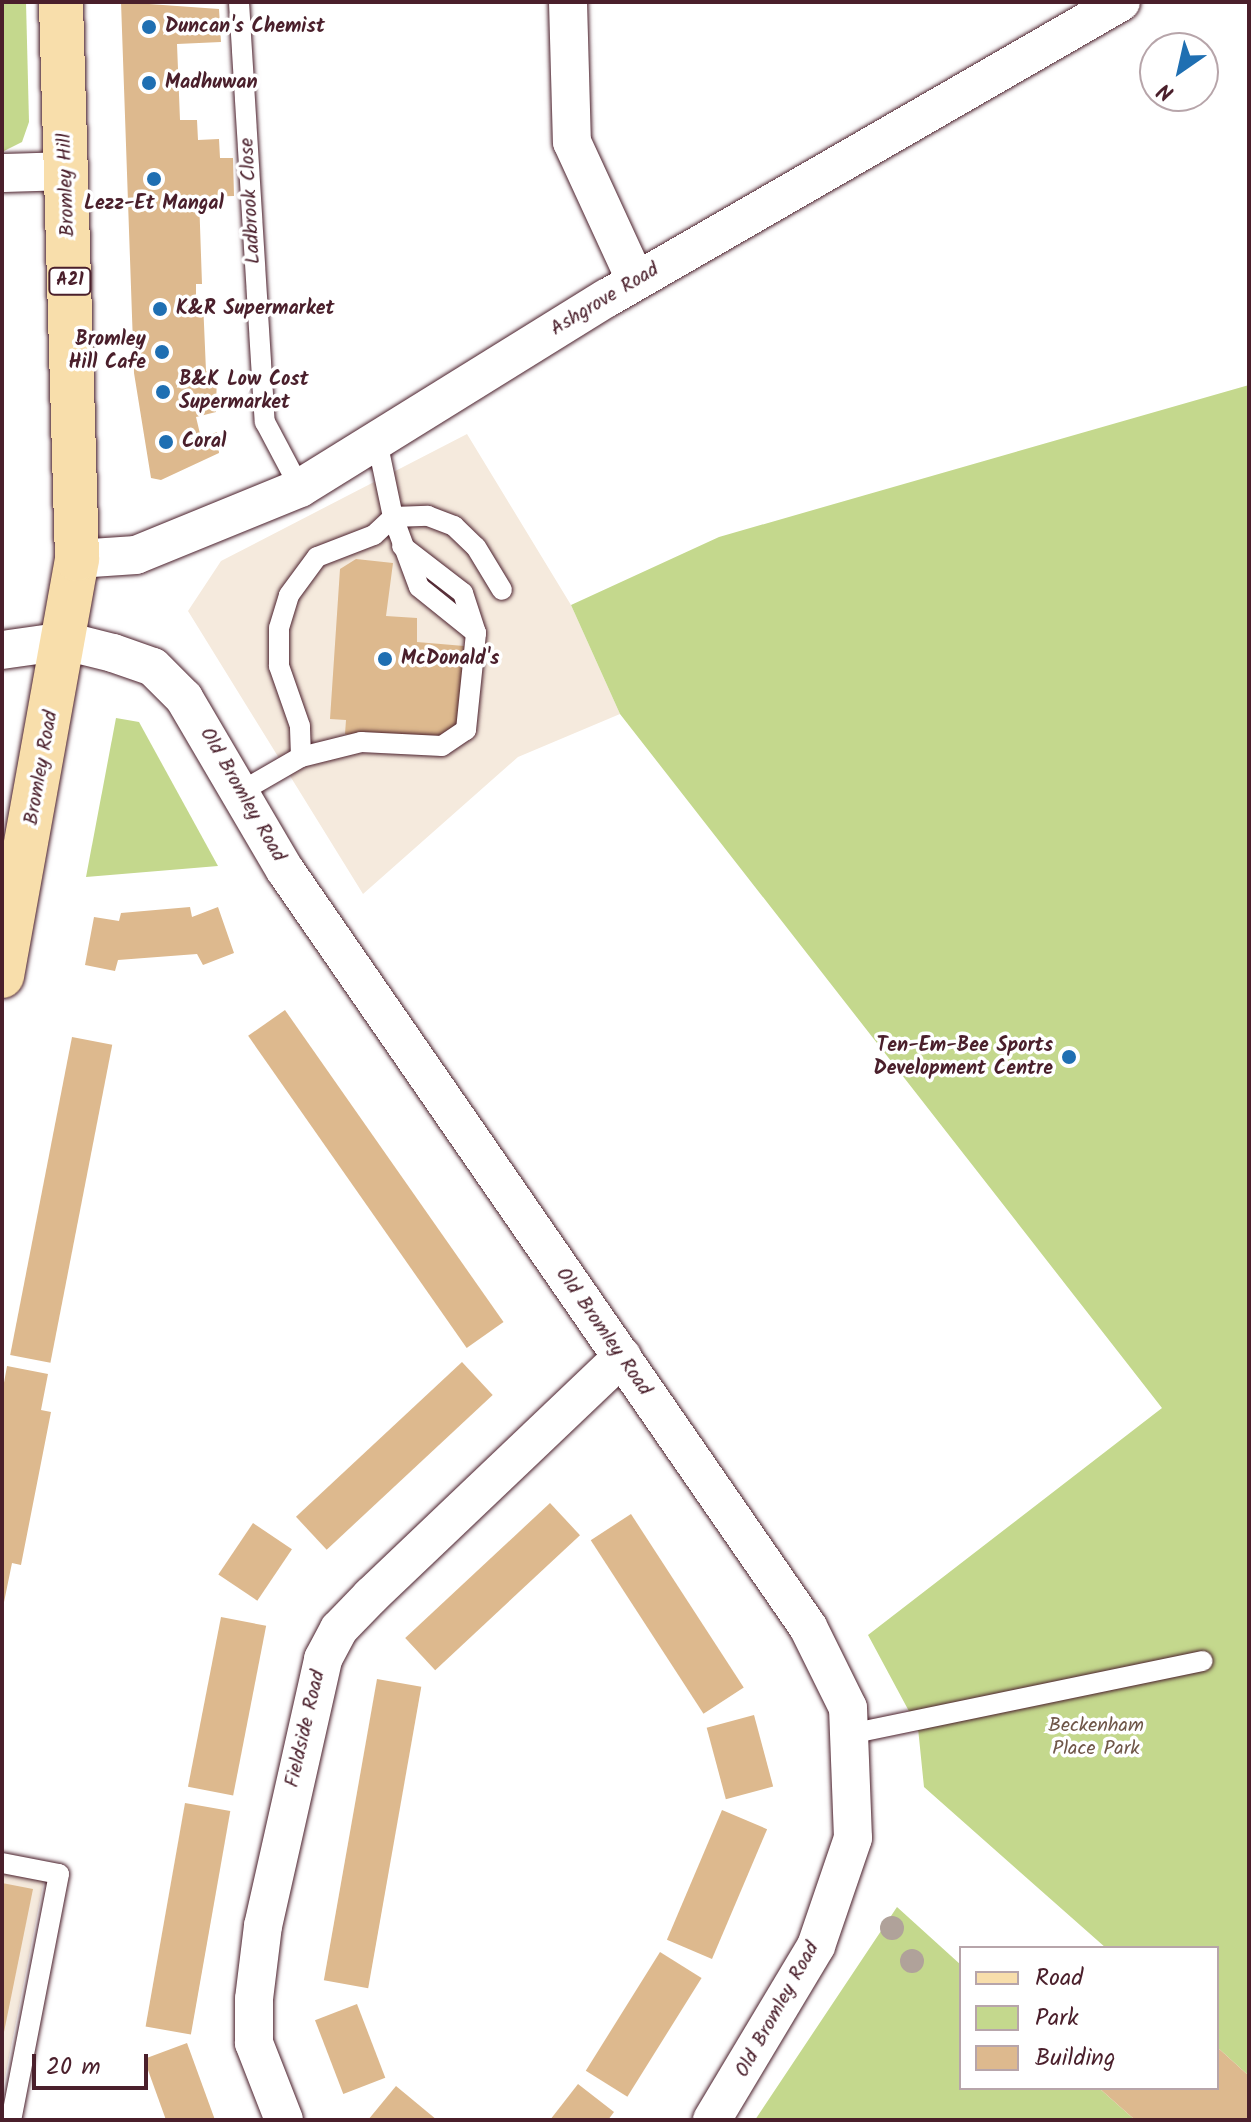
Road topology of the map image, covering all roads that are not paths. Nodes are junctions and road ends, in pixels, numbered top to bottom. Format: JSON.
{"nodes":[{"id":1,"x":61,"y":2,"type":"edge"},
{"id":2,"x":239,"y":2,"type":"edge"},
{"id":3,"x":568,"y":2,"type":"edge"},
{"id":4,"x":1121,"y":2,"type":"edge"},
{"id":5,"x":66,"y":171,"type":"junction"},
{"id":6,"x":2,"y":173,"type":"edge"},
{"id":7,"x":636,"y":281,"type":"junction"},
{"id":8,"x":377,"y":441,"type":"junction"},
{"id":9,"x":300,"y":488,"type":"junction"},
{"id":10,"x":393,"y":517,"type":"junction"},
{"id":11,"x":77,"y":559,"type":"junction"},
{"id":12,"x":502,"y":590,"type":"dead end"},
{"id":13,"x":65,"y":641,"type":"junction"},
{"id":14,"x":2,"y":650,"type":"edge"},
{"id":15,"x":301,"y":757,"type":"junction"},
{"id":16,"x":242,"y":791,"type":"junction"},
{"id":17,"x":2,"y":976,"type":"edge"},
{"id":18,"x":622,"y":1357,"type":"junction"},
{"id":19,"x":1203,"y":1661,"type":"dead end"},
{"id":20,"x":850,"y":1734,"type":"junction"},
{"id":21,"x":2,"y":1863,"type":"edge"},
{"id":22,"x":11,"y":2120,"type":"edge"},
{"id":23,"x":284,"y":2120,"type":"edge"},
{"id":24,"x":712,"y":2120,"type":"edge"}],
"edges":[{"from":1,"to":5,"type":"main road","name":"Bromley Hill","number":"A21"},
{"from":2,"to":9,"type":"lane","name":"Ladbrook Close"},
{"from":3,"to":7,"type":"street"},
{"from":4,"to":7,"type":"street","name":"Ashgrove Road"},
{"from":5,"to":6,"type":"street"},
{"from":5,"to":11,"type":"main road","name":"Bromley Hill","number":"A21"},
{"from":7,"to":8,"type":"street","name":"Ashgrove Road"},
{"from":8,"to":9,"type":"street","name":"Ashgrove Road"},
{"from":8,"to":10,"type":"lane"},
{"from":9,"to":11,"type":"street","name":"Ashgrove Road"},
{"from":10,"to":12,"type":"lane"},
{"from":10,"to":15,"type":"lane"},
{"from":10,"to":15,"type":"lane"},
{"from":11,"to":13,"type":"main road","name":"Bromley Road","number":"A21"},
{"from":13,"to":14,"type":"street"},
{"from":13,"to":16,"type":"street","name":"Old Bromley Road"},
{"from":13,"to":17,"type":"main road","name":"Bromley Road","number":"A21"},
{"from":15,"to":16,"type":"lane"},
{"from":16,"to":18,"type":"street","name":"Old Bromley Road"},
{"from":18,"to":20,"type":"street","name":"Old Bromley Road"},
{"from":18,"to":23,"type":"street","name":"Fieldside Road"},
{"from":19,"to":20,"type":"lane"},
{"from":20,"to":24,"type":"street","name":"Old Bromley Road"},
{"from":21,"to":22,"type":"lane"}]}
